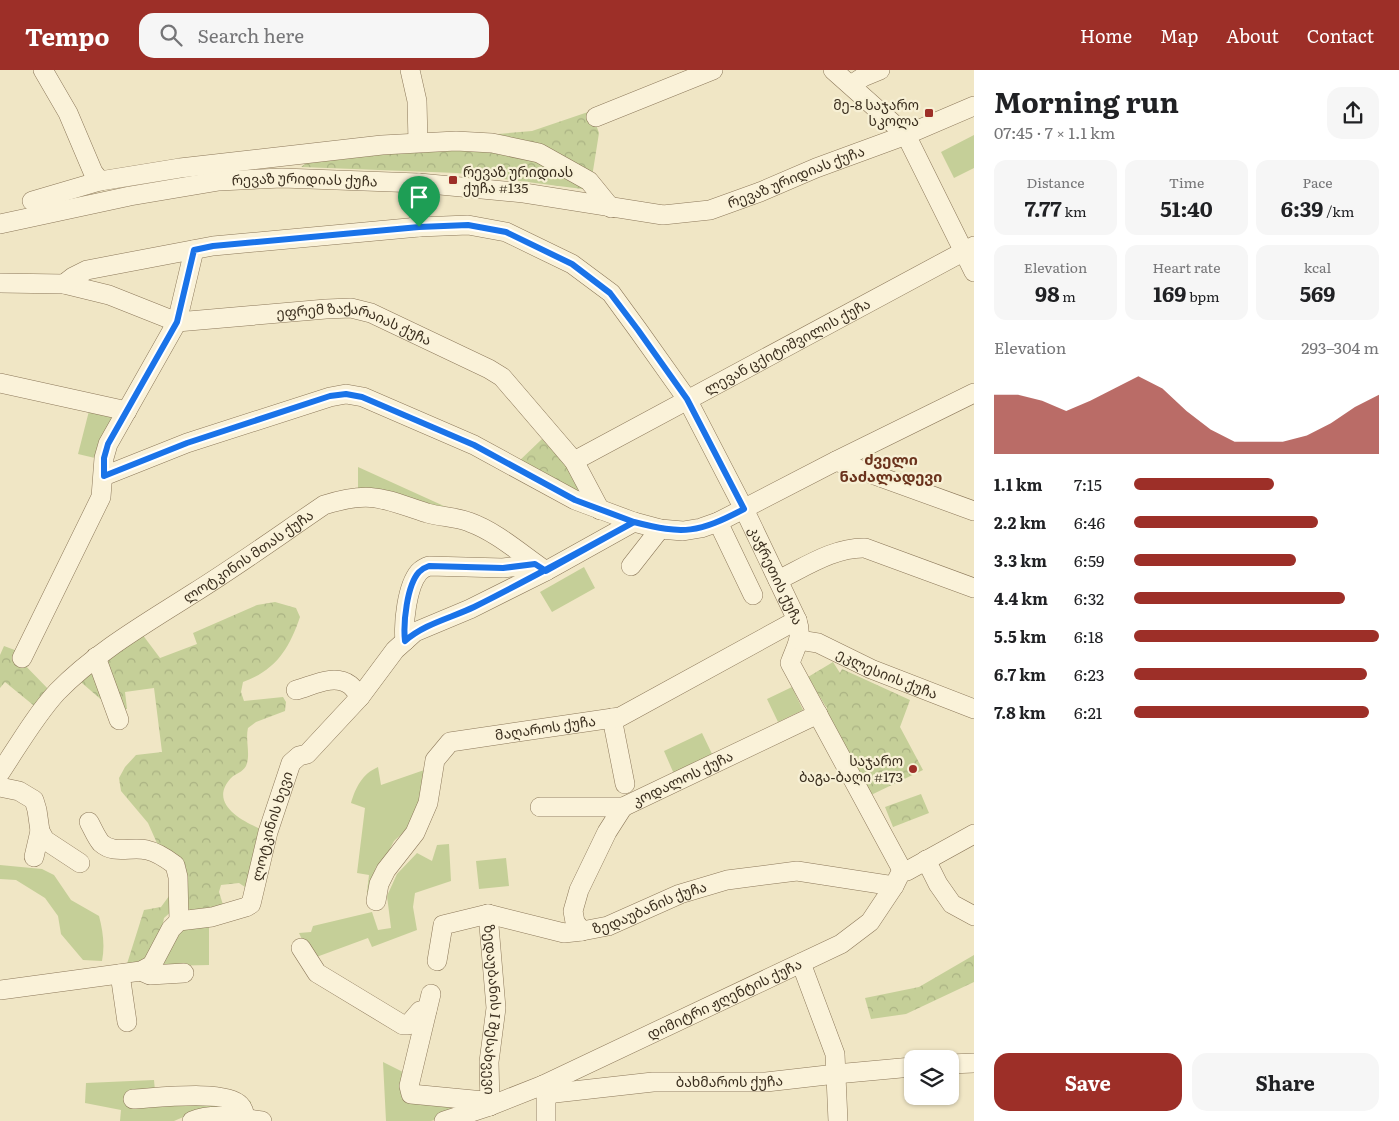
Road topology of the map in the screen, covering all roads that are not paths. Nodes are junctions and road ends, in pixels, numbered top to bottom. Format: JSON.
{"nodes":[{"id":1,"x":410,"y":70,"type":"edge"},
{"id":2,"x":713,"y":70,"type":"edge"},
{"id":3,"x":834,"y":70,"type":"edge"},
{"id":4,"x":880,"y":70,"type":"edge"},
{"id":5,"x":46,"y":71,"type":"edge"},
{"id":6,"x":851,"y":85,"type":"junction"},
{"id":7,"x":974,"y":106,"type":"edge"},
{"id":8,"x":596,"y":117,"type":"dead end"},
{"id":9,"x":906,"y":134,"type":"junction"},
{"id":10,"x":418,"y":142,"type":"junction"},
{"id":11,"x":100,"y":181,"type":"junction"},
{"id":12,"x":419,"y":183,"type":"junction"},
{"id":13,"x":32,"y":201,"type":"dead end"},
{"id":14,"x":611,"y":208,"type":"junction"},
{"id":15,"x":0,"y":224,"type":"edge"},
{"id":16,"x":419,"y":227,"type":"junction"},
{"id":17,"x":969,"y":248,"type":"edge"},
{"id":18,"x":194,"y":250,"type":"junction"},
{"id":19,"x":974,"y":272,"type":"edge"},
{"id":20,"x":0,"y":283,"type":"edge"},
{"id":21,"x":64,"y":284,"type":"junction"},
{"id":22,"x":177,"y":322,"type":"junction"},
{"id":23,"x":0,"y":383,"type":"edge"},
{"id":24,"x":974,"y":393,"type":"edge"},
{"id":25,"x":687,"y":399,"type":"junction"},
{"id":26,"x":127,"y":411,"type":"junction"},
{"id":27,"x":574,"y":461,"type":"junction"},
{"id":28,"x":836,"y":461,"type":"junction"},
{"id":29,"x":104,"y":476,"type":"junction"},
{"id":30,"x":744,"y":509,"type":"junction"},
{"id":31,"x":600,"y":510,"type":"junction"},
{"id":32,"x":974,"y":511,"type":"edge"},
{"id":33,"x":634,"y":522,"type":"junction"},
{"id":34,"x":718,"y":522,"type":"junction"},
{"id":35,"x":660,"y":529,"type":"junction"},
{"id":36,"x":631,"y":566,"type":"dead end"},
{"id":37,"x":541,"y":567,"type":"junction"},
{"id":38,"x":778,"y":580,"type":"junction"},
{"id":39,"x":974,"y":588,"type":"edge"},
{"id":40,"x":753,"y":595,"type":"dead end"},
{"id":41,"x":797,"y":620,"type":"junction"},
{"id":42,"x":799,"y":640,"type":"junction"},
{"id":43,"x":405,"y":641,"type":"junction"},
{"id":44,"x":96,"y":657,"type":"junction"},
{"id":45,"x":22,"y":658,"type":"dead end"},
{"id":46,"x":296,"y":690,"type":"dead end"},
{"id":47,"x":360,"y":697,"type":"junction"},
{"id":48,"x":974,"y":709,"type":"edge"},
{"id":49,"x":818,"y":714,"type":"junction"},
{"id":50,"x":612,"y":718,"type":"junction"},
{"id":51,"x":119,"y":720,"type":"dead end"},
{"id":52,"x":0,"y":773,"type":"edge"},
{"id":53,"x":625,"y":784,"type":"dead end"},
{"id":54,"x":0,"y":788,"type":"edge"},
{"id":55,"x":540,"y":807,"type":"dead end"},
{"id":56,"x":623,"y":807,"type":"junction"},
{"id":57,"x":89,"y":822,"type":"dead end"},
{"id":58,"x":40,"y":831,"type":"junction"},
{"id":59,"x":974,"y":834,"type":"edge"},
{"id":60,"x":34,"y":857,"type":"dead end"},
{"id":61,"x":926,"y":860,"type":"junction"},
{"id":62,"x":80,"y":863,"type":"dead end"},
{"id":63,"x":898,"y":878,"type":"junction"},
{"id":64,"x":376,"y":901,"type":"dead end"},
{"id":65,"x":488,"y":914,"type":"junction"},
{"id":66,"x":974,"y":916,"type":"edge"},
{"id":67,"x":179,"y":921,"type":"junction"},
{"id":68,"x":582,"y":932,"type":"junction"},
{"id":69,"x":301,"y":948,"type":"dead end"},
{"id":70,"x":437,"y":962,"type":"dead end"},
{"id":71,"x":801,"y":963,"type":"junction"},
{"id":72,"x":141,"y":971,"type":"junction"},
{"id":73,"x":184,"y":973,"type":"dead end"},
{"id":74,"x":120,"y":974,"type":"junction"},
{"id":75,"x":0,"y":990,"type":"edge"},
{"id":76,"x":127,"y":1022,"type":"dead end"},
{"id":77,"x":974,"y":1062,"type":"edge"},
{"id":78,"x":959,"y":1063,"type":"edge"},
{"id":79,"x":904,"y":1069,"type":"edge"},
{"id":80,"x":836,"y":1074,"type":"junction"},
{"id":81,"x":545,"y":1089,"type":"junction"},
{"id":82,"x":133,"y":1099,"type":"dead end"},
{"id":83,"x":490,"y":1106,"type":"junction"},
{"id":84,"x":253,"y":1120,"type":"edge"},
{"id":85,"x":453,"y":1120,"type":"edge"},
{"id":86,"x":192,"y":1121,"type":"edge"},
{"id":87,"x":546,"y":1121,"type":"edge"},
{"id":88,"x":838,"y":1121,"type":"edge"}],
"edges":[{"from":1,"to":10,"type":"street"},
{"from":2,"to":8,"type":"street"},
{"from":3,"to":6,"type":"street"},
{"from":4,"to":6,"type":"street"},
{"from":5,"to":11,"type":"street"},
{"from":6,"to":9,"type":"street"},
{"from":7,"to":9,"type":"street","name":"რევაზ ურიდიას ქუჩა"},
{"from":9,"to":14,"type":"street","name":"რევაზ ურიდიას ქუჩა"},
{"from":9,"to":17,"type":"street"},
{"from":10,"to":11,"type":"street","name":"რევაზ ურიდიას ქუჩა"},
{"from":10,"to":14,"type":"street","name":"რევაზ ურიდიას ქუჩა"},
{"from":11,"to":13,"type":"street","name":"რევაზ ურიდიას ქუჩა"},
{"from":12,"to":14,"type":"street","name":"რევაზ ურიდიას ქუჩა"},
{"from":12,"to":15,"type":"street","name":"რევაზ ურიდიას ქუჩა"},
{"from":12,"to":16,"type":"street"},
{"from":16,"to":18,"type":"street","name":"კაჭრეთის ქუჩა"},
{"from":16,"to":25,"type":"street","name":"კაჭრეთის ქუჩა"},
{"from":17,"to":19,"type":"street"},
{"from":17,"to":25,"type":"street","name":"ლევან ცქიტიშვილის ქუჩა"},
{"from":18,"to":21,"type":"street","name":"კაჭრეთის ქუჩა"},
{"from":18,"to":22,"type":"street"},
{"from":20,"to":21,"type":"street","name":"ეფრემ ზაქარაიას ქუჩა"},
{"from":21,"to":22,"type":"street","name":"ეფრემ ზაქარაიას ქუჩა"},
{"from":22,"to":26,"type":"street"},
{"from":22,"to":27,"type":"street","name":"ეფრემ ზაქარაიას ქუჩა"},
{"from":23,"to":26,"type":"street"},
{"from":24,"to":28,"type":"street"},
{"from":25,"to":27,"type":"street","name":"ლევან ცქიტიშვილის ქუჩა"},
{"from":25,"to":30,"type":"street","name":"კაჭრეთის ქუჩა"},
{"from":26,"to":29,"type":"street"},
{"from":27,"to":31,"type":"street","name":"ეფრემ ზაქარაიას ქუჩა"},
{"from":28,"to":30,"type":"street"},
{"from":28,"to":32,"type":"street"},
{"from":29,"to":31,"type":"street"},
{"from":29,"to":45,"type":"street"},
{"from":30,"to":34,"type":"street"},
{"from":30,"to":38,"type":"street","name":"კაჭრეთის ქუჩა"},
{"from":31,"to":33,"type":"street"},
{"from":33,"to":35,"type":"street"},
{"from":33,"to":37,"type":"street","name":"ლოტკინის ხევი"},
{"from":34,"to":35,"type":"street"},
{"from":34,"to":40,"type":"street"},
{"from":35,"to":36,"type":"street"},
{"from":37,"to":43,"type":"street","name":"ლოტკინის ხევი"},
{"from":37,"to":43,"type":"street"},
{"from":37,"to":44,"type":"street","name":"ლოტკინის მთას ქუჩა"},
{"from":38,"to":39,"type":"street"},
{"from":38,"to":41,"type":"street","name":"კაჭრეთის ქუჩა"},
{"from":41,"to":42,"type":"street","name":"კაჭრეთის ქუჩა"},
{"from":41,"to":50,"type":"street","name":"მაღაროს ქუჩა"},
{"from":42,"to":48,"type":"street","name":"ეკლესიის ქუჩა"},
{"from":42,"to":49,"type":"street","name":"კაჭრეთის ქუჩა"},
{"from":43,"to":47,"type":"street","name":"ლოტკინის ხევი"},
{"from":44,"to":51,"type":"street"},
{"from":44,"to":52,"type":"street","name":"ლოტკინის მთას ქუჩა"},
{"from":46,"to":47,"type":"street"},
{"from":47,"to":67,"type":"street","name":"ლოტკინის ხევი"},
{"from":49,"to":56,"type":"street","name":"კოდალოს ქუჩა"},
{"from":49,"to":63,"type":"street","name":"კაჭრეთის ქუჩა"},
{"from":50,"to":53,"type":"street"},
{"from":50,"to":64,"type":"street","name":"მაღაროს ქუჩა"},
{"from":54,"to":58,"type":"street"},
{"from":55,"to":56,"type":"street","name":"კოდალოს ქუჩა"},
{"from":56,"to":68,"type":"street"},
{"from":57,"to":67,"type":"street"},
{"from":58,"to":60,"type":"street"},
{"from":58,"to":62,"type":"street"},
{"from":59,"to":61,"type":"street"},
{"from":61,"to":63,"type":"street"},
{"from":61,"to":66,"type":"street"},
{"from":63,"to":68,"type":"street","name":"ზედაუბანის ქუჩა"},
{"from":63,"to":71,"type":"street","name":"დიმიტრი ჟღენტის ქუჩა"},
{"from":65,"to":68,"type":"street","name":"ზედაუბანის ქუჩა"},
{"from":65,"to":70,"type":"street","name":"ზედაუბანის ქუჩა"},
{"from":65,"to":83,"type":"street","name":"ზედაუბანის I შესახვევი"},
{"from":67,"to":72,"type":"street"},
{"from":69,"to":83,"type":"street"},
{"from":71,"to":80,"type":"street"},
{"from":71,"to":81,"type":"street","name":"დიმიტრი ჟღენტის ქუჩა"},
{"from":72,"to":73,"type":"street"},
{"from":72,"to":74,"type":"street"},
{"from":74,"to":75,"type":"street"},
{"from":74,"to":76,"type":"street"},
{"from":77,"to":78,"type":"street"},
{"from":79,"to":80,"type":"street","name":"ბახმაროს ქუჩა"},
{"from":80,"to":81,"type":"street","name":"ბახმაროს ქუჩა"},
{"from":80,"to":88,"type":"street"},
{"from":81,"to":83,"type":"street","name":"დიმიტრი ჟღენტის ქუჩა"},
{"from":81,"to":87,"type":"street"},
{"from":82,"to":84,"type":"street"},
{"from":83,"to":85,"type":"street","name":"დიმიტრი ჟღენტის ქუჩა"},
{"from":84,"to":86,"type":"street"}]}
